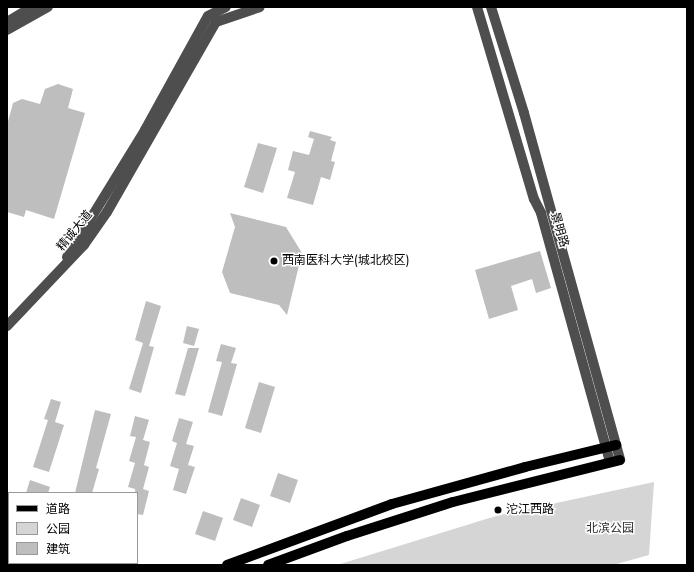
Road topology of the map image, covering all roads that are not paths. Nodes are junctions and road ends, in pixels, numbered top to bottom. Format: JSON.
{"nodes":[{"id":1,"x":32,"y":7,"type":"edge"},
{"id":2,"x":48,"y":7,"type":"edge"},
{"id":3,"x":226,"y":7,"type":"edge"},
{"id":4,"x":260,"y":7,"type":"edge"},
{"id":5,"x":477,"y":7,"type":"edge"},
{"id":6,"x":491,"y":7,"type":"edge"},
{"id":7,"x":7,"y":22,"type":"edge"},
{"id":8,"x":7,"y":30,"type":"edge"},
{"id":9,"x":62,"y":268,"type":"junction"},
{"id":10,"x":7,"y":326,"type":"edge"},
{"id":11,"x":611,"y":446,"type":"junction"},
{"id":12,"x":615,"y":461,"type":"joint"},
{"id":13,"x":227,"y":565,"type":"edge"},
{"id":14,"x":268,"y":565,"type":"edge"}],
"edges":[{"from":1,"to":7,"type":"street"},
{"from":2,"to":8,"type":"street"},
{"from":3,"to":9,"type":"street","name":"精诚大道"},
{"from":4,"to":9,"type":"street","name":"精诚大道"},
{"from":5,"to":11,"type":"street","name":"景明路"},
{"from":6,"to":11,"type":"street","name":"景明路"},
{"from":9,"to":10,"type":"street"},
{"from":11,"to":12,"type":"street","name":"景明路"},
{"from":11,"to":13,"type":"main road"},
{"from":12,"to":14,"type":"main road"}]}
